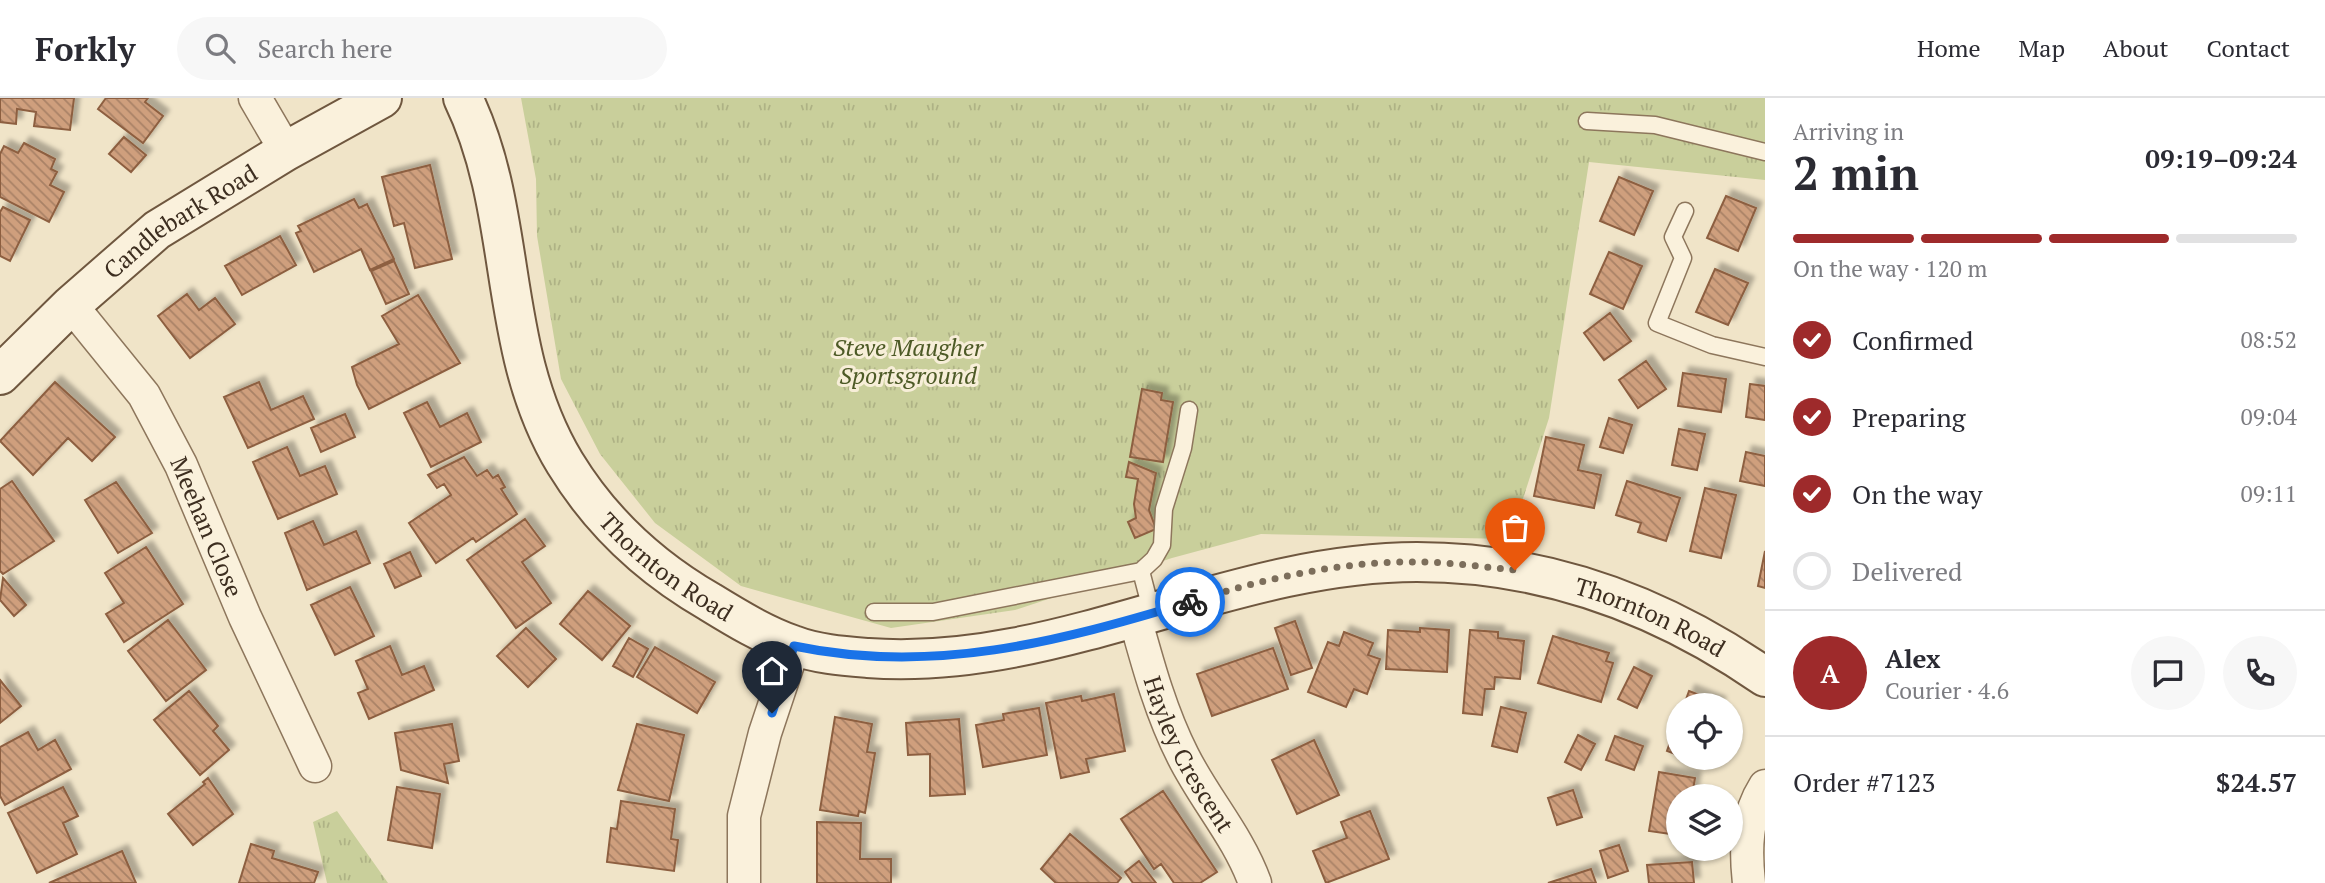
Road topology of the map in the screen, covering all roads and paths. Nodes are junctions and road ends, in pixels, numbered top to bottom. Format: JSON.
{"nodes":[{"id":1,"x":255,"y":98,"type":"edge"},
{"id":2,"x":382,"y":98,"type":"edge"},
{"id":3,"x":463,"y":98,"type":"edge"},
{"id":4,"x":1587,"y":121,"type":"dead end"},
{"id":5,"x":286,"y":151,"type":"junction"},
{"id":6,"x":1765,"y":152,"type":"edge"},
{"id":7,"x":1685,"y":211,"type":"dead end"},
{"id":8,"x":71,"y":305,"type":"junction"},
{"id":9,"x":1765,"y":357,"type":"edge"},
{"id":10,"x":0,"y":375,"type":"edge"},
{"id":11,"x":1189,"y":410,"type":"dead end"},
{"id":12,"x":1141,"y":571,"type":"junction"},
{"id":13,"x":874,"y":612,"type":"dead end"},
{"id":14,"x":1143,"y":616,"type":"junction"},
{"id":15,"x":794,"y":646,"type":"junction"},
{"id":16,"x":1765,"y":677,"type":"edge"},
{"id":17,"x":315,"y":766,"type":"dead end"},
{"id":18,"x":1765,"y":786,"type":"edge"},
{"id":19,"x":744,"y":883,"type":"edge"},
{"id":20,"x":1255,"y":883,"type":"edge"},
{"id":21,"x":1749,"y":883,"type":"edge"}],
"edges":[{"from":1,"to":5,"type":"street"},
{"from":2,"to":5,"type":"street","name":"Candlebark Road"},
{"from":3,"to":15,"type":"street","name":"Thornton Road"},
{"from":4,"to":6,"type":"lane"},
{"from":5,"to":8,"type":"street","name":"Candlebark Road"},
{"from":7,"to":9,"type":"lane"},
{"from":8,"to":10,"type":"street","name":"Candlebark Road"},
{"from":8,"to":17,"type":"street","name":"Meehan Close"},
{"from":11,"to":12,"type":"lane"},
{"from":12,"to":13,"type":"lane"},
{"from":12,"to":14,"type":"lane"},
{"from":14,"to":15,"type":"street","name":"Thornton Road"},
{"from":14,"to":16,"type":"street","name":"Thornton Road"},
{"from":14,"to":20,"type":"street","name":"Hayley Crescent"},
{"from":15,"to":19,"type":"street"},
{"from":18,"to":21,"type":"street"}]}
